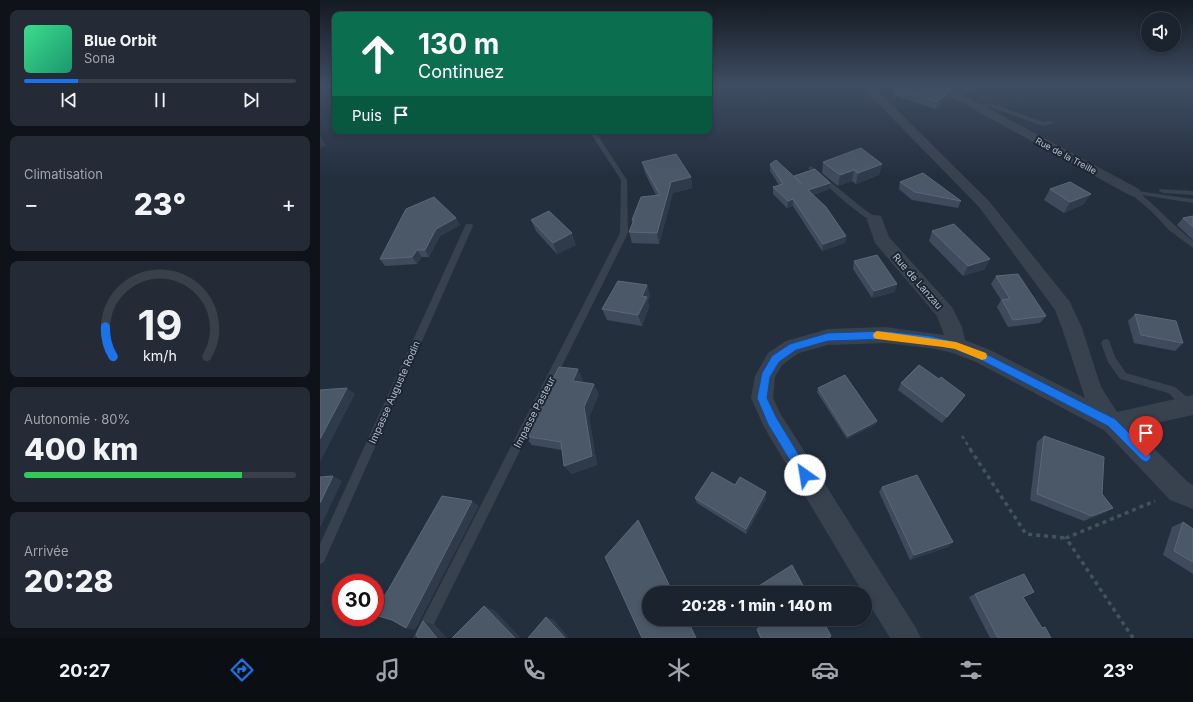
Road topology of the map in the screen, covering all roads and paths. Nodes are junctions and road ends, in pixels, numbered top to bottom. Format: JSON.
{"nodes":[{"id":1,"x":890,"y":115,"type":"edge"},
{"id":2,"x":990,"y":115,"type":"edge"},
{"id":3,"x":1017,"y":115,"type":"edge"},
{"id":4,"x":1051,"y":123,"type":"dead end"},
{"id":5,"x":594,"y":134,"type":"edge"},
{"id":6,"x":811,"y":168,"type":"dead end"},
{"id":7,"x":1134,"y":192,"type":"junction"},
{"id":8,"x":1193,"y":193,"type":"edge"},
{"id":9,"x":1193,"y":201,"type":"edge"},
{"id":10,"x":875,"y":220,"type":"joint"},
{"id":11,"x":469,"y":226,"type":"dead end"},
{"id":12,"x":1193,"y":245,"type":"edge"},
{"id":13,"x":1106,"y":342,"type":"dead end"},
{"id":14,"x":956,"y":346,"type":"junction"},
{"id":15,"x":1191,"y":405,"type":"edge"},
{"id":16,"x":1112,"y":423,"type":"junction"},
{"id":17,"x":962,"y":436,"type":"dead end"},
{"id":18,"x":1186,"y":494,"type":"edge"},
{"id":19,"x":1066,"y":538,"type":"junction"},
{"id":20,"x":320,"y":558,"type":"edge"},
{"id":21,"x":420,"y":638,"type":"edge"},
{"id":22,"x":906,"y":638,"type":"edge"},
{"id":23,"x":1133,"y":638,"type":"edge"}],
"edges":[{"from":1,"to":16,"type":"street"},
{"from":2,"to":7,"type":"street","name":"Rue de la Treille"},
{"from":3,"to":4,"type":"lane"},
{"from":5,"to":21,"type":"lane","name":"Impasse Pasteur"},
{"from":6,"to":10,"type":"lane"},
{"from":7,"to":8,"type":"lane"},
{"from":7,"to":9,"type":"lane"},
{"from":7,"to":12,"type":"lane"},
{"from":10,"to":14,"type":"street","name":"Rue de Lanzau"},
{"from":11,"to":20,"type":"lane","name":"Impasse Auguste Rodin"},
{"from":13,"to":15,"type":"lane"},
{"from":14,"to":16,"type":"street"},
{"from":14,"to":22,"type":"street"},
{"from":15,"to":16,"type":"street"},
{"from":16,"to":18,"type":"street"},
{"from":17,"to":19,"type":"path"},
{"from":18,"to":19,"type":"path"},
{"from":19,"to":23,"type":"path"}]}
